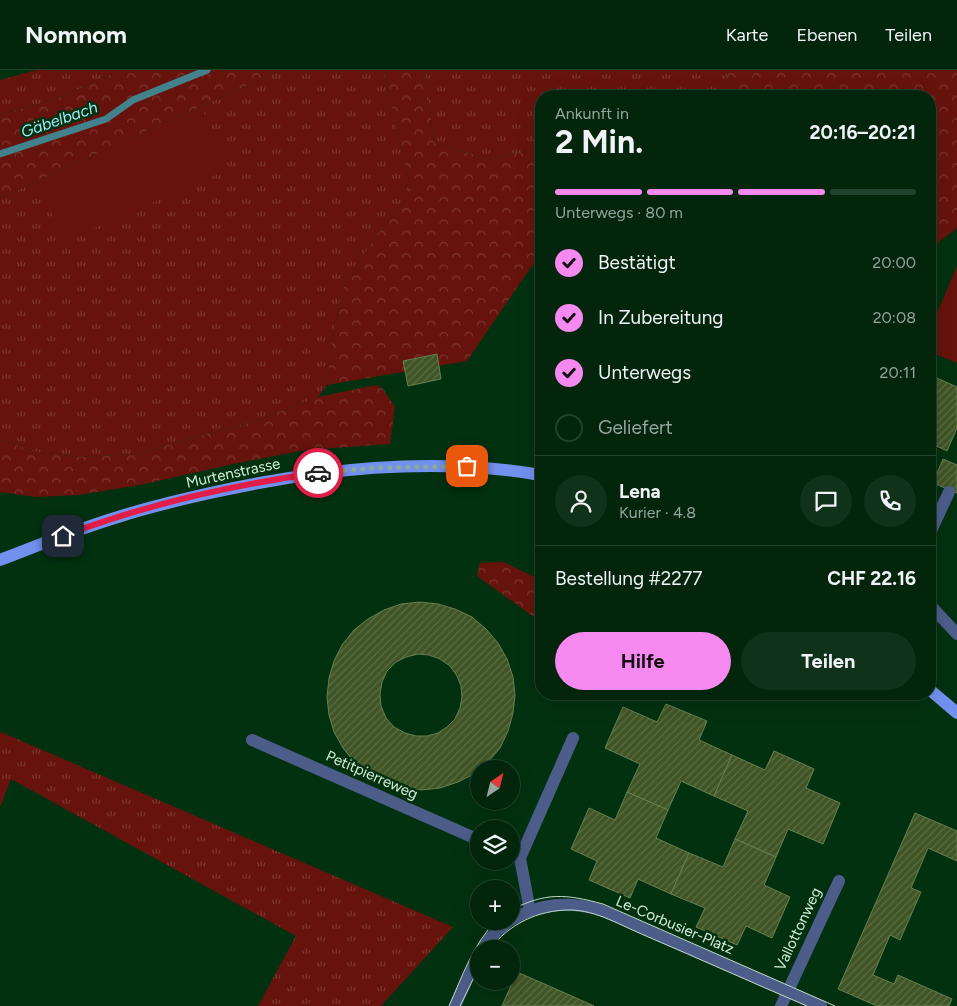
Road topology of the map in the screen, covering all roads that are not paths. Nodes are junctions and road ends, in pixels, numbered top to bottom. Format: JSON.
{"nodes":[{"id":1,"x":535,"y":474,"type":"edge"},
{"id":2,"x":949,"y":492,"type":"dead end"},
{"id":3,"x":936,"y":520,"type":"edge"},
{"id":4,"x":0,"y":560,"type":"edge"},
{"id":5,"x":936,"y":611,"type":"edge"},
{"id":6,"x":957,"y":634,"type":"edge"},
{"id":7,"x":936,"y":695,"type":"edge"},
{"id":8,"x":957,"y":713,"type":"edge"},
{"id":9,"x":572,"y":738,"type":"dead end"},
{"id":10,"x":252,"y":740,"type":"dead end"},
{"id":11,"x":470,"y":836,"type":"edge"},
{"id":12,"x":520,"y":847,"type":"edge"},
{"id":13,"x":519,"y":870,"type":"edge"},
{"id":14,"x":838,"y":881,"type":"dead end"},
{"id":15,"x":530,"y":911,"type":"junction"},
{"id":16,"x":520,"y":916,"type":"edge"},
{"id":17,"x":499,"y":930,"type":"edge"},
{"id":18,"x":489,"y":940,"type":"edge"},
{"id":19,"x":470,"y":972,"type":"edge"},
{"id":20,"x":788,"y":991,"type":"junction"},
{"id":21,"x":455,"y":1006,"type":"edge"},
{"id":22,"x":781,"y":1006,"type":"edge"},
{"id":23,"x":822,"y":1006,"type":"edge"}],
"edges":[{"from":1,"to":4,"type":"main road","name":"Murtenstrasse"},
{"from":2,"to":3,"type":"street"},
{"from":5,"to":6,"type":"street"},
{"from":7,"to":8,"type":"main road"},
{"from":9,"to":12,"type":"street"},
{"from":10,"to":11,"type":"street","name":"Petitpierreweg"},
{"from":13,"to":15,"type":"street"},
{"from":14,"to":20,"type":"street","name":"Vallottonweg"},
{"from":15,"to":16,"type":"street","name":"Le-Corbusier-Platz"},
{"from":15,"to":20,"type":"street","name":"Le-Corbusier-Platz"},
{"from":17,"to":18,"type":"street","name":"Le-Corbusier-Platz"},
{"from":19,"to":21,"type":"street"},
{"from":20,"to":22,"type":"street","name":"Vallottonweg"},
{"from":20,"to":23,"type":"street","name":"Le-Corbusier-Platz"}]}
